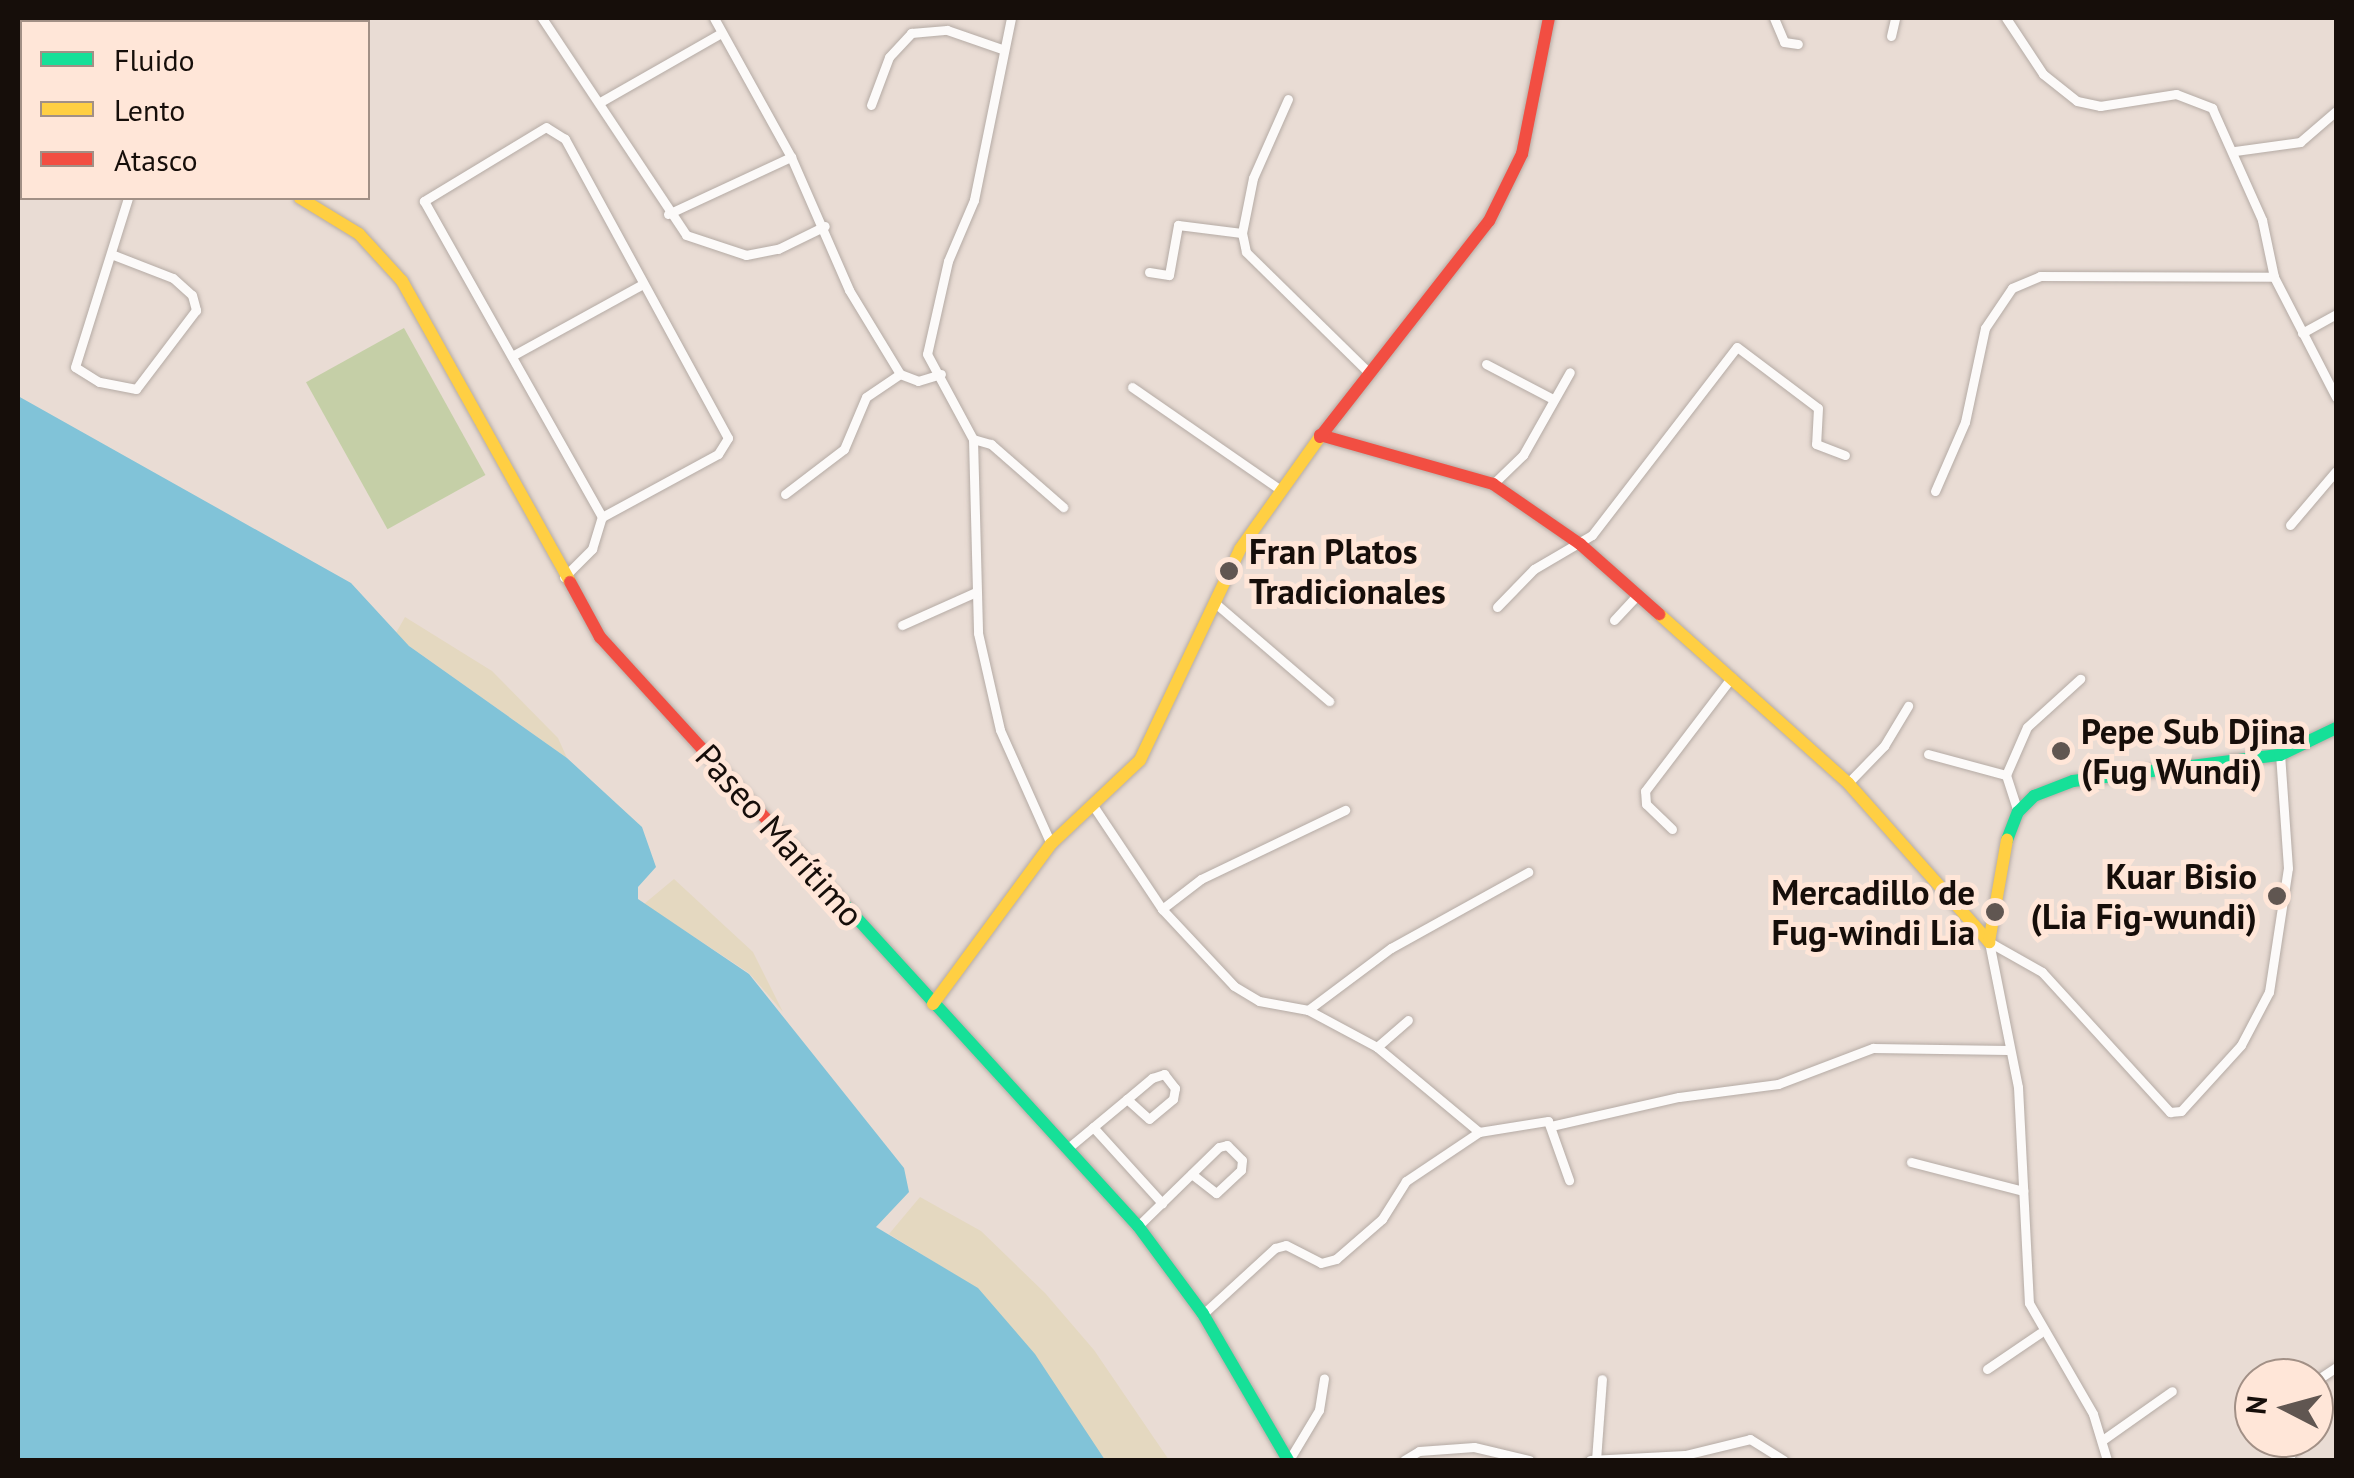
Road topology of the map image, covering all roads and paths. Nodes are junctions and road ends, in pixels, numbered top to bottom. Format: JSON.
{"nodes":[{"id":1,"x":544,"y":18,"type":"edge"},
{"id":2,"x":714,"y":18,"type":"edge"},
{"id":3,"x":1011,"y":18,"type":"edge"},
{"id":4,"x":1549,"y":18,"type":"edge"},
{"id":5,"x":1774,"y":18,"type":"edge"},
{"id":6,"x":1895,"y":18,"type":"edge"},
{"id":7,"x":2006,"y":18,"type":"edge"},
{"id":8,"x":721,"y":33,"type":"junction"},
{"id":9,"x":1891,"y":36,"type":"dead end"},
{"id":10,"x":1798,"y":44,"type":"dead end"},
{"id":11,"x":1002,"y":49,"type":"junction"},
{"id":12,"x":1288,"y":98,"type":"dead end"},
{"id":13,"x":602,"y":102,"type":"junction"},
{"id":14,"x":871,"y":105,"type":"dead end"},
{"id":15,"x":2336,"y":111,"type":"edge"},
{"id":16,"x":2235,"y":152,"type":"junction"},
{"id":17,"x":791,"y":156,"type":"junction"},
{"id":18,"x":127,"y":200,"type":"edge"},
{"id":19,"x":303,"y":200,"type":"edge"},
{"id":20,"x":668,"y":214,"type":"junction"},
{"id":21,"x":825,"y":226,"type":"junction"},
{"id":22,"x":1242,"y":232,"type":"junction"},
{"id":23,"x":111,"y":254,"type":"junction"},
{"id":24,"x":1149,"y":272,"type":"dead end"},
{"id":25,"x":2274,"y":277,"type":"junction"},
{"id":26,"x":643,"y":284,"type":"junction"},
{"id":27,"x":2336,"y":314,"type":"edge"},
{"id":28,"x":2302,"y":333,"type":"junction"},
{"id":29,"x":512,"y":356,"type":"junction"},
{"id":30,"x":1486,"y":364,"type":"dead end"},
{"id":31,"x":1367,"y":371,"type":"junction"},
{"id":32,"x":1570,"y":372,"type":"dead end"},
{"id":33,"x":900,"y":374,"type":"junction"},
{"id":34,"x":941,"y":374,"type":"junction"},
{"id":35,"x":1132,"y":387,"type":"dead end"},
{"id":36,"x":2336,"y":398,"type":"edge"},
{"id":37,"x":1553,"y":399,"type":"junction"},
{"id":38,"x":1320,"y":435,"type":"junction"},
{"id":39,"x":973,"y":439,"type":"junction"},
{"id":40,"x":1845,"y":455,"type":"dead end"},
{"id":41,"x":2336,"y":471,"type":"edge"},
{"id":42,"x":1493,"y":484,"type":"junction"},
{"id":43,"x":1281,"y":490,"type":"junction"},
{"id":44,"x":1935,"y":491,"type":"dead end"},
{"id":45,"x":786,"y":494,"type":"dead end"},
{"id":46,"x":1064,"y":507,"type":"dead end"},
{"id":47,"x":602,"y":517,"type":"junction"},
{"id":48,"x":2290,"y":525,"type":"dead end"},
{"id":49,"x":1580,"y":544,"type":"junction"},
{"id":50,"x":564,"y":577,"type":"junction"},
{"id":51,"x":976,"y":592,"type":"junction"},
{"id":52,"x":1636,"y":596,"type":"junction"},
{"id":53,"x":1214,"y":602,"type":"junction"},
{"id":54,"x":1497,"y":607,"type":"dead end"},
{"id":55,"x":1614,"y":620,"type":"dead end"},
{"id":56,"x":902,"y":624,"type":"dead end"},
{"id":57,"x":1732,"y":677,"type":"junction"},
{"id":58,"x":2080,"y":679,"type":"dead end"},
{"id":59,"x":1329,"y":701,"type":"dead end"},
{"id":60,"x":1908,"y":706,"type":"dead end"},
{"id":61,"x":2336,"y":728,"type":"edge"},
{"id":62,"x":1928,"y":754,"type":"dead end"},
{"id":63,"x":2280,"y":755,"type":"junction"},
{"id":64,"x":2006,"y":775,"type":"junction"},
{"id":65,"x":1848,"y":783,"type":"junction"},
{"id":66,"x":1094,"y":807,"type":"junction"},
{"id":67,"x":1345,"y":810,"type":"dead end"},
{"id":68,"x":2018,"y":812,"type":"junction"},
{"id":69,"x":1672,"y":830,"type":"dead end"},
{"id":70,"x":1051,"y":844,"type":"junction"},
{"id":71,"x":1528,"y":872,"type":"dead end"},
{"id":72,"x":1162,"y":909,"type":"junction"},
{"id":73,"x":1989,"y":942,"type":"junction"},
{"id":74,"x":934,"y":1004,"type":"junction"},
{"id":75,"x":1308,"y":1010,"type":"junction"},
{"id":76,"x":1408,"y":1020,"type":"dead end"},
{"id":77,"x":1377,"y":1047,"type":"junction"},
{"id":78,"x":2008,"y":1050,"type":"junction"},
{"id":79,"x":1126,"y":1099,"type":"junction"},
{"id":80,"x":1093,"y":1126,"type":"junction"},
{"id":81,"x":1551,"y":1126,"type":"junction"},
{"id":82,"x":1479,"y":1132,"type":"junction"},
{"id":83,"x":1068,"y":1148,"type":"junction"},
{"id":84,"x":1911,"y":1162,"type":"dead end"},
{"id":85,"x":1192,"y":1174,"type":"junction"},
{"id":86,"x":1569,"y":1180,"type":"dead end"},
{"id":87,"x":2023,"y":1190,"type":"junction"},
{"id":88,"x":1162,"y":1203,"type":"junction"},
{"id":89,"x":1138,"y":1226,"type":"junction"},
{"id":90,"x":1203,"y":1314,"type":"junction"},
{"id":91,"x":2040,"y":1332,"type":"junction"},
{"id":92,"x":1988,"y":1369,"type":"dead end"},
{"id":93,"x":1324,"y":1378,"type":"dead end"},
{"id":94,"x":1602,"y":1379,"type":"dead end"},
{"id":95,"x":2172,"y":1391,"type":"dead end"},
{"id":96,"x":2104,"y":1439,"type":"junction"},
{"id":97,"x":1288,"y":1460,"type":"edge"},
{"id":98,"x":1404,"y":1460,"type":"edge"},
{"id":99,"x":1529,"y":1460,"type":"edge"},
{"id":100,"x":1593,"y":1460,"type":"edge"},
{"id":101,"x":1784,"y":1460,"type":"edge"},
{"id":102,"x":2107,"y":1460,"type":"edge"}],
"edges":[{"from":1,"to":13,"type":"street"},
{"from":2,"to":8,"type":"street"},
{"from":3,"to":11,"type":"street"},
{"from":4,"to":31,"type":"street"},
{"from":5,"to":10,"type":"street"},
{"from":6,"to":9,"type":"street"},
{"from":7,"to":16,"type":"street"},
{"from":8,"to":13,"type":"street"},
{"from":8,"to":17,"type":"street"},
{"from":11,"to":14,"type":"street"},
{"from":11,"to":34,"type":"street"},
{"from":12,"to":22,"type":"street"},
{"from":13,"to":20,"type":"street"},
{"from":15,"to":16,"type":"street"},
{"from":16,"to":25,"type":"street"},
{"from":17,"to":20,"type":"street"},
{"from":17,"to":21,"type":"street"},
{"from":18,"to":23,"type":"street"},
{"from":19,"to":50,"type":"street","name":"Paseo Marítimo"},
{"from":20,"to":21,"type":"street"},
{"from":21,"to":33,"type":"street"},
{"from":22,"to":24,"type":"street"},
{"from":22,"to":31,"type":"street"},
{"from":23,"to":23,"type":"street"},
{"from":25,"to":28,"type":"street"},
{"from":25,"to":44,"type":"street"},
{"from":26,"to":29,"type":"street"},
{"from":26,"to":29,"type":"street"},
{"from":26,"to":47,"type":"street"},
{"from":27,"to":28,"type":"street"},
{"from":28,"to":36,"type":"street"},
{"from":29,"to":47,"type":"street"},
{"from":30,"to":37,"type":"street"},
{"from":31,"to":38,"type":"street"},
{"from":32,"to":37,"type":"street"},
{"from":33,"to":34,"type":"street"},
{"from":33,"to":45,"type":"street"},
{"from":34,"to":39,"type":"street"},
{"from":35,"to":43,"type":"street"},
{"from":37,"to":42,"type":"street"},
{"from":38,"to":42,"type":"street"},
{"from":38,"to":43,"type":"street"},
{"from":39,"to":46,"type":"street"},
{"from":39,"to":51,"type":"street"},
{"from":40,"to":49,"type":"street"},
{"from":41,"to":48,"type":"street"},
{"from":42,"to":49,"type":"street"},
{"from":43,"to":53,"type":"street"},
{"from":47,"to":50,"type":"street"},
{"from":49,"to":52,"type":"street"},
{"from":49,"to":54,"type":"street"},
{"from":50,"to":74,"type":"street","name":"Paseo Marítimo"},
{"from":51,"to":56,"type":"street"},
{"from":51,"to":70,"type":"street"},
{"from":52,"to":55,"type":"street"},
{"from":52,"to":57,"type":"street"},
{"from":53,"to":59,"type":"street"},
{"from":53,"to":66,"type":"street"},
{"from":57,"to":65,"type":"street"},
{"from":57,"to":69,"type":"street"},
{"from":58,"to":64,"type":"street"},
{"from":60,"to":65,"type":"street"},
{"from":61,"to":63,"type":"street"},
{"from":62,"to":64,"type":"street"},
{"from":63,"to":68,"type":"street"},
{"from":63,"to":73,"type":"street"},
{"from":64,"to":68,"type":"street"},
{"from":65,"to":73,"type":"street"},
{"from":66,"to":70,"type":"street"},
{"from":66,"to":72,"type":"street"},
{"from":67,"to":72,"type":"street"},
{"from":68,"to":73,"type":"street"},
{"from":70,"to":74,"type":"street"},
{"from":71,"to":75,"type":"street"},
{"from":72,"to":75,"type":"street"},
{"from":73,"to":78,"type":"street"},
{"from":74,"to":83,"type":"street","name":"Paseo Marítimo"},
{"from":75,"to":77,"type":"street"},
{"from":76,"to":77,"type":"street"},
{"from":77,"to":82,"type":"street"},
{"from":78,"to":81,"type":"street"},
{"from":78,"to":87,"type":"street"},
{"from":79,"to":79,"type":"street"},
{"from":79,"to":80,"type":"street"},
{"from":80,"to":83,"type":"street"},
{"from":80,"to":88,"type":"street"},
{"from":81,"to":82,"type":"street"},
{"from":81,"to":86,"type":"street"},
{"from":82,"to":90,"type":"street"},
{"from":83,"to":89,"type":"street","name":"Paseo Marítimo"},
{"from":84,"to":87,"type":"street"},
{"from":85,"to":85,"type":"street"},
{"from":85,"to":88,"type":"street"},
{"from":87,"to":91,"type":"street"},
{"from":88,"to":89,"type":"street"},
{"from":89,"to":90,"type":"street","name":"Paseo Marítimo"},
{"from":90,"to":97,"type":"street","name":"Paseo Marítimo"},
{"from":91,"to":92,"type":"street"},
{"from":91,"to":96,"type":"street"},
{"from":93,"to":97,"type":"street"},
{"from":94,"to":100,"type":"street"},
{"from":95,"to":96,"type":"street"},
{"from":96,"to":102,"type":"street"},
{"from":98,"to":99,"type":"street"},
{"from":100,"to":101,"type":"street"}]}
